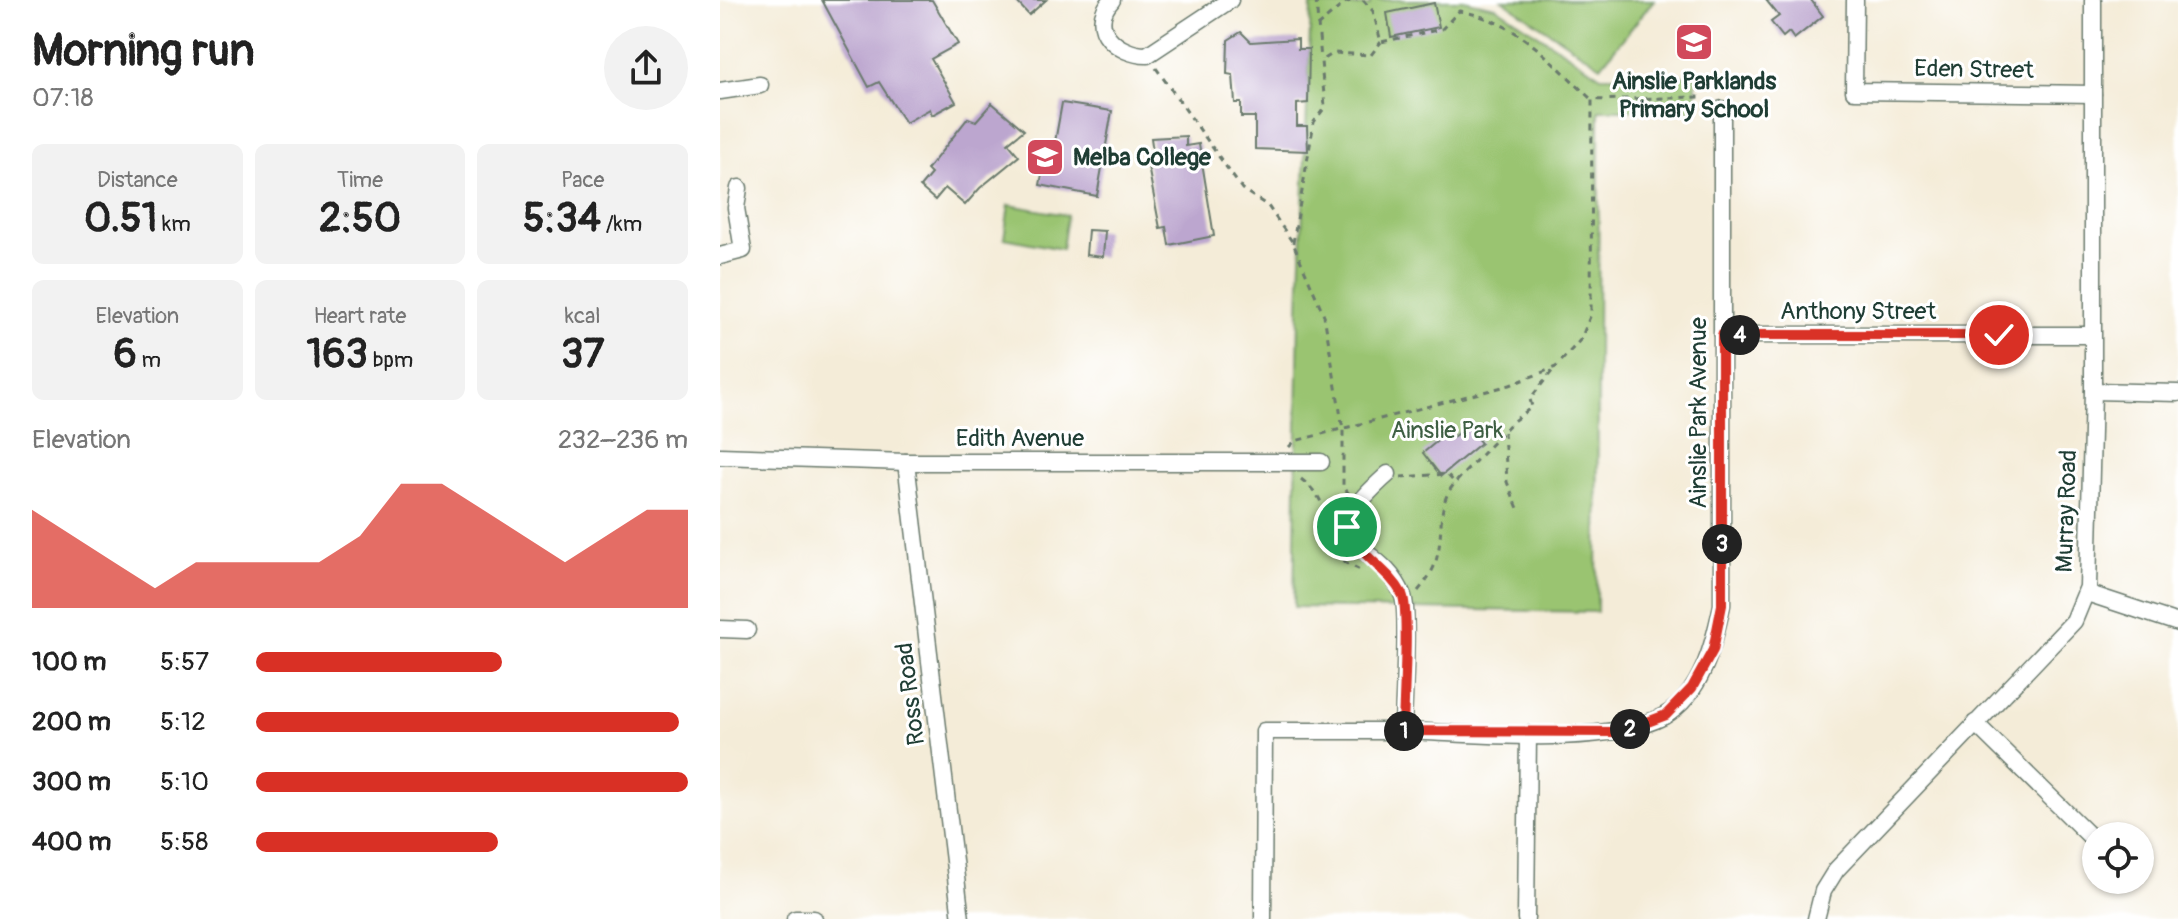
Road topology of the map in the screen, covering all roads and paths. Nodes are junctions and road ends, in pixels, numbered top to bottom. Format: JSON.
{"nodes":[{"id":1,"x":1112,"y":0,"type":"edge"},
{"id":2,"x":1230,"y":0,"type":"edge"},
{"id":3,"x":1316,"y":0,"type":"edge"},
{"id":4,"x":1357,"y":0,"type":"edge"},
{"id":5,"x":1363,"y":0,"type":"edge"},
{"id":6,"x":1855,"y":0,"type":"edge"},
{"id":7,"x":2093,"y":0,"type":"edge"},
{"id":8,"x":1317,"y":26,"type":"junction"},
{"id":9,"x":1381,"y":42,"type":"junction"},
{"id":10,"x":1147,"y":55,"type":"junction"},
{"id":11,"x":1321,"y":61,"type":"junction"},
{"id":12,"x":760,"y":85,"type":"dead end"},
{"id":13,"x":720,"y":91,"type":"edge"},
{"id":14,"x":2093,"y":94,"type":"junction"},
{"id":15,"x":1701,"y":97,"type":"dead end"},
{"id":16,"x":1592,"y":100,"type":"junction"},
{"id":17,"x":1722,"y":109,"type":"dead end"},
{"id":18,"x":739,"y":188,"type":"dead end"},
{"id":19,"x":1293,"y":243,"type":"junction"},
{"id":20,"x":720,"y":256,"type":"edge"},
{"id":21,"x":1722,"y":335,"type":"junction"},
{"id":22,"x":2091,"y":335,"type":"junction"},
{"id":23,"x":1556,"y":367,"type":"junction"},
{"id":24,"x":2093,"y":391,"type":"junction"},
{"id":25,"x":2178,"y":393,"type":"edge"},
{"id":26,"x":1343,"y":429,"type":"junction"},
{"id":27,"x":1504,"y":432,"type":"junction"},
{"id":28,"x":720,"y":456,"type":"edge"},
{"id":29,"x":1277,"y":460,"type":"junction"},
{"id":30,"x":906,"y":462,"type":"junction"},
{"id":31,"x":1321,"y":462,"type":"dead end"},
{"id":32,"x":1388,"y":474,"type":"joint"},
{"id":33,"x":1356,"y":503,"type":"junction"},
{"id":34,"x":1520,"y":513,"type":"dead end"},
{"id":35,"x":2087,"y":593,"type":"junction"},
{"id":36,"x":2178,"y":623,"type":"edge"},
{"id":37,"x":720,"y":629,"type":"edge"},
{"id":38,"x":747,"y":630,"type":"dead end"},
{"id":39,"x":1975,"y":723,"type":"junction"},
{"id":40,"x":1403,"y":731,"type":"junction"},
{"id":41,"x":1528,"y":734,"type":"junction"},
{"id":42,"x":2082,"y":828,"type":"edge"},
{"id":43,"x":795,"y":919,"type":"edge"},
{"id":44,"x":814,"y":919,"type":"edge"},
{"id":45,"x":961,"y":919,"type":"edge"},
{"id":46,"x":1263,"y":919,"type":"edge"},
{"id":47,"x":1526,"y":919,"type":"edge"},
{"id":48,"x":1816,"y":919,"type":"edge"}],
"edges":[{"from":1,"to":10,"type":"street"},
{"from":2,"to":10,"type":"street"},
{"from":3,"to":8,"type":"path"},
{"from":4,"to":8,"type":"path"},
{"from":5,"to":9,"type":"path"},
{"from":6,"to":14,"type":"street","name":"Eden Street"},
{"from":7,"to":14,"type":"street","name":"Murray Road"},
{"from":8,"to":11,"type":"path"},
{"from":9,"to":11,"type":"path"},
{"from":9,"to":16,"type":"path"},
{"from":10,"to":19,"type":"path"},
{"from":11,"to":19,"type":"path"},
{"from":12,"to":13,"type":"street"},
{"from":14,"to":22,"type":"street","name":"Murray Road"},
{"from":15,"to":16,"type":"path"},
{"from":16,"to":23,"type":"path"},
{"from":17,"to":21,"type":"street","name":"Ainslie Park Avenue"},
{"from":18,"to":20,"type":"street"},
{"from":19,"to":26,"type":"path"},
{"from":21,"to":22,"type":"street","name":"Anthony Street"},
{"from":21,"to":41,"type":"street","name":"Ainslie Park Avenue"},
{"from":22,"to":24,"type":"street","name":"Murray Road"},
{"from":23,"to":26,"type":"path"},
{"from":23,"to":27,"type":"path"},
{"from":24,"to":25,"type":"street"},
{"from":24,"to":35,"type":"street","name":"Murray Road"},
{"from":26,"to":29,"type":"path"},
{"from":26,"to":33,"type":"path"},
{"from":27,"to":32,"type":"path"},
{"from":27,"to":34,"type":"path"},
{"from":28,"to":30,"type":"street","name":"Edith Avenue"},
{"from":29,"to":30,"type":"street","name":"Edith Avenue"},
{"from":29,"to":31,"type":"street","name":"Edith Avenue"},
{"from":30,"to":45,"type":"street","name":"Ross Road"},
{"from":32,"to":33,"type":"street"},
{"from":33,"to":40,"type":"street"},
{"from":35,"to":36,"type":"street"},
{"from":35,"to":39,"type":"street","name":"Murray Road"},
{"from":37,"to":38,"type":"street"},
{"from":39,"to":42,"type":"street"},
{"from":39,"to":48,"type":"street","name":"Murray Road"},
{"from":40,"to":41,"type":"street","name":"Ainslie Park Avenue"},
{"from":40,"to":46,"type":"street","name":"Ainslie Park Avenue"},
{"from":41,"to":47,"type":"street"},
{"from":43,"to":44,"type":"street"}]}
